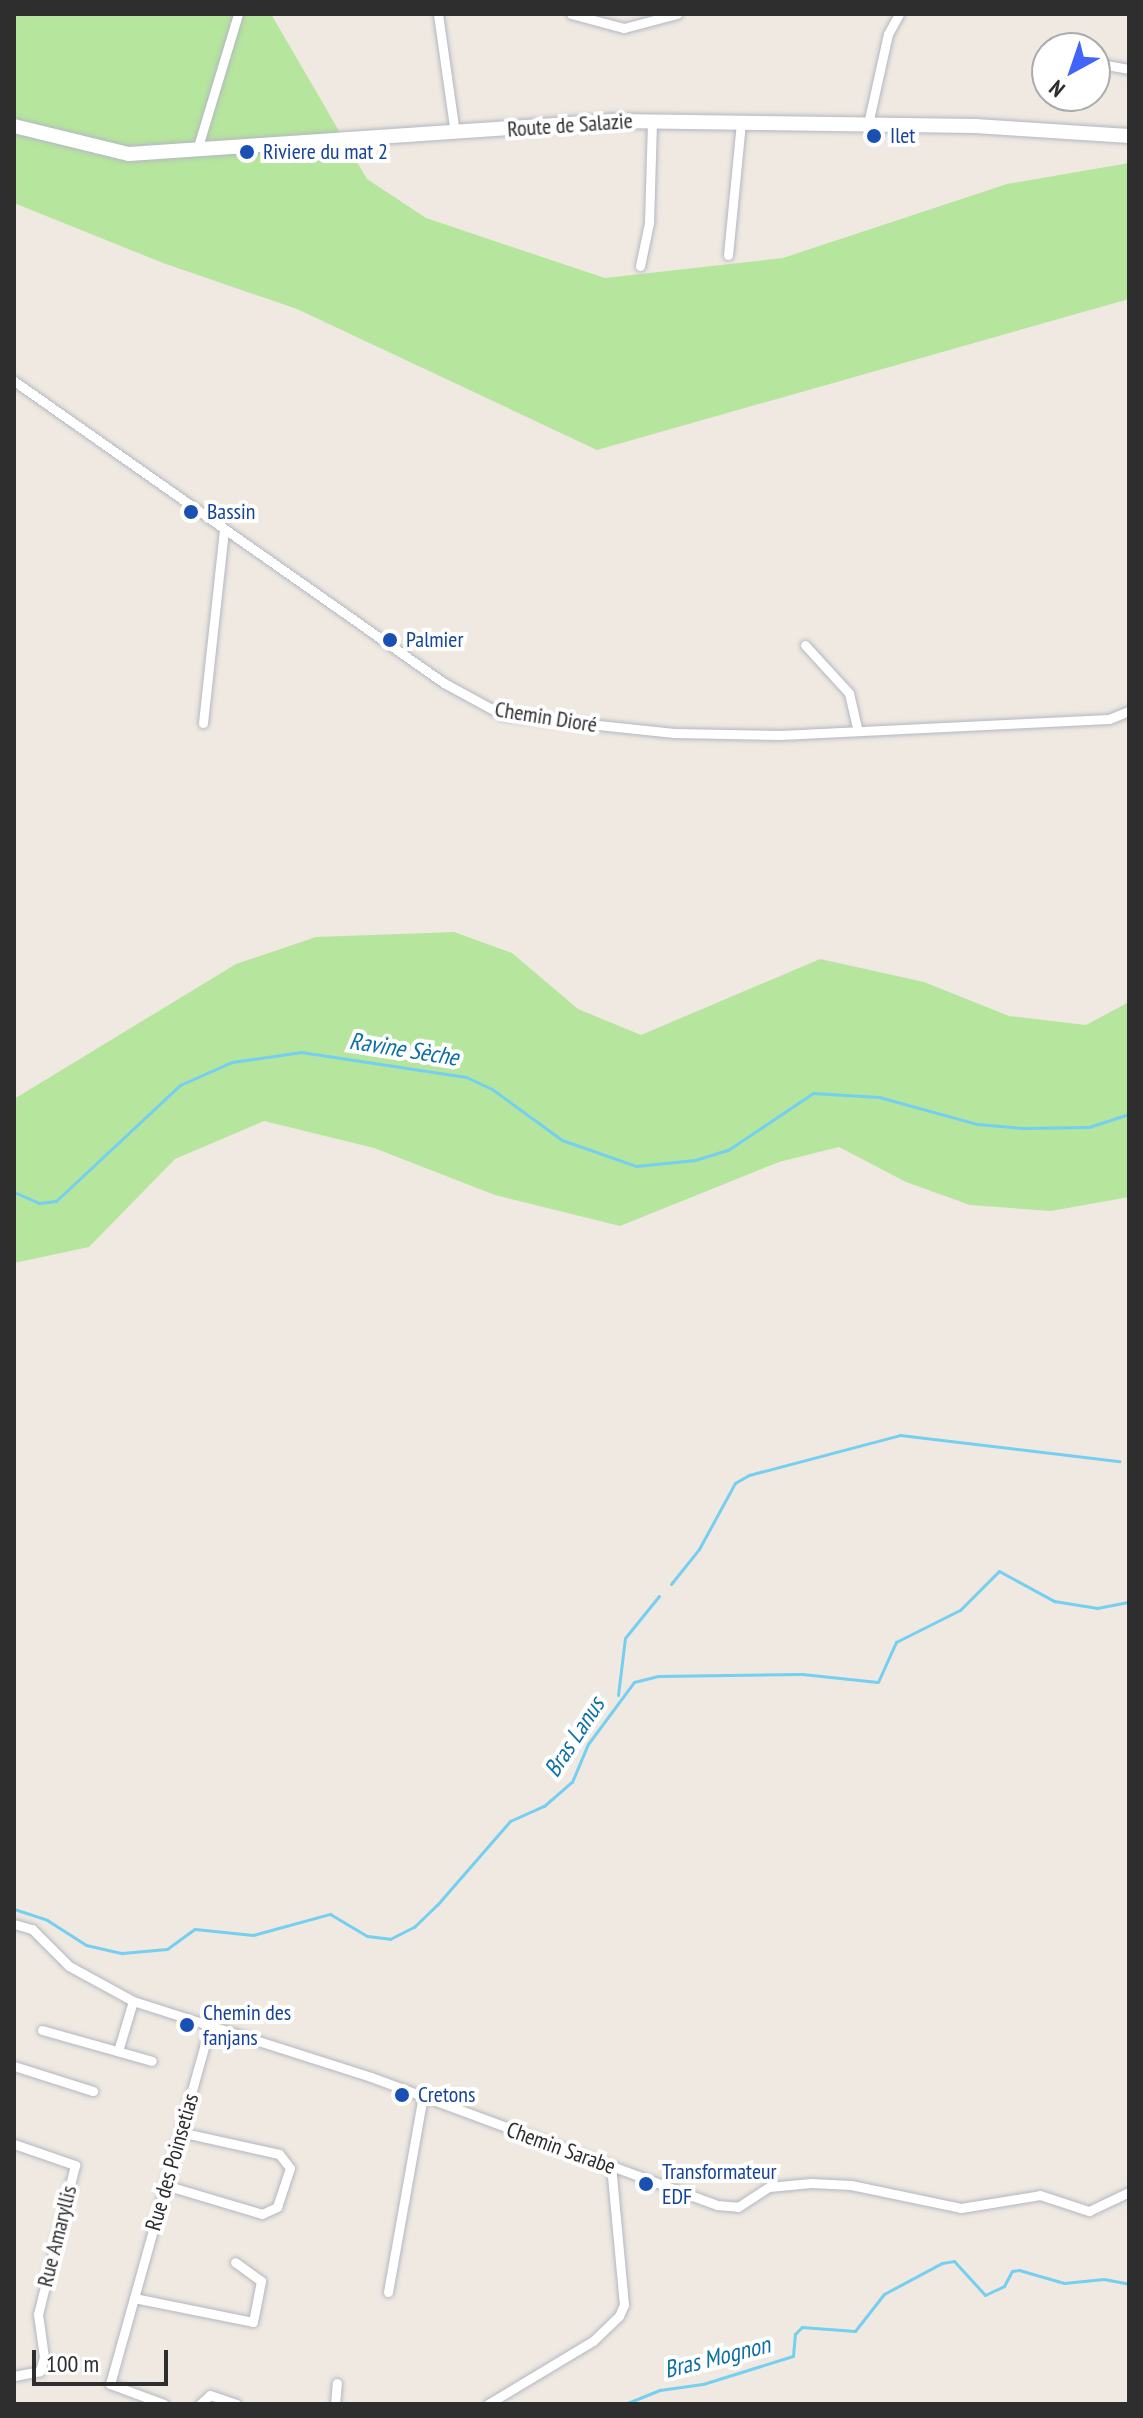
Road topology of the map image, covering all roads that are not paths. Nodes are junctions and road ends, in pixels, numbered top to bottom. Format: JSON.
{"nodes":[{"id":1,"x":238,"y":14,"type":"edge"},
{"id":2,"x":438,"y":14,"type":"edge"},
{"id":3,"x":571,"y":14,"type":"edge"},
{"id":4,"x":677,"y":14,"type":"edge"},
{"id":5,"x":899,"y":14,"type":"edge"},
{"id":6,"x":652,"y":121,"type":"junction"},
{"id":7,"x":741,"y":123,"type":"junction"},
{"id":8,"x":868,"y":124,"type":"junction"},
{"id":9,"x":14,"y":126,"type":"edge"},
{"id":10,"x":455,"y":133,"type":"junction"},
{"id":11,"x":1129,"y":136,"type":"edge"},
{"id":12,"x":197,"y":150,"type":"junction"},
{"id":13,"x":728,"y":255,"type":"dead end"},
{"id":14,"x":640,"y":266,"type":"dead end"},
{"id":15,"x":14,"y":381,"type":"edge"},
{"id":16,"x":224,"y":531,"type":"junction"},
{"id":17,"x":805,"y":645,"type":"dead end"},
{"id":18,"x":1129,"y":711,"type":"edge"},
{"id":19,"x":203,"y":723,"type":"dead end"},
{"id":20,"x":858,"y":731,"type":"junction"},
{"id":21,"x":14,"y":1924,"type":"edge"},
{"id":22,"x":133,"y":2001,"type":"junction"},
{"id":23,"x":210,"y":2025,"type":"junction"},
{"id":24,"x":42,"y":2030,"type":"dead end"},
{"id":25,"x":118,"y":2051,"type":"junction"},
{"id":26,"x":152,"y":2061,"type":"dead end"},
{"id":27,"x":14,"y":2066,"type":"edge"},
{"id":28,"x":93,"y":2091,"type":"dead end"},
{"id":29,"x":423,"y":2096,"type":"junction"},
{"id":30,"x":180,"y":2132,"type":"junction"},
{"id":31,"x":14,"y":2144,"type":"edge"},
{"id":32,"x":611,"y":2166,"type":"junction"},
{"id":33,"x":165,"y":2185,"type":"junction"},
{"id":34,"x":1129,"y":2192,"type":"edge"},
{"id":35,"x":235,"y":2262,"type":"dead end"},
{"id":36,"x":388,"y":2292,"type":"dead end"},
{"id":37,"x":134,"y":2298,"type":"junction"},
{"id":38,"x":14,"y":2376,"type":"edge"},
{"id":39,"x":337,"y":2383,"type":"dead end"},
{"id":40,"x":164,"y":2404,"type":"edge"},
{"id":41,"x":200,"y":2404,"type":"edge"},
{"id":42,"x":236,"y":2404,"type":"edge"},
{"id":43,"x":335,"y":2404,"type":"edge"},
{"id":44,"x":488,"y":2404,"type":"edge"}],
"edges":[{"from":1,"to":12,"type":"street"},
{"from":2,"to":10,"type":"street"},
{"from":3,"to":4,"type":"street"},
{"from":5,"to":8,"type":"street"},
{"from":6,"to":7,"type":"main road","name":"Route de Salazie"},
{"from":6,"to":10,"type":"main road","name":"Route de Salazie"},
{"from":6,"to":14,"type":"street"},
{"from":7,"to":8,"type":"main road","name":"Route de Salazie"},
{"from":7,"to":13,"type":"street"},
{"from":8,"to":11,"type":"main road","name":"Route de Salazie"},
{"from":9,"to":12,"type":"main road","name":"Route de Salazie"},
{"from":10,"to":12,"type":"main road","name":"Route de Salazie"},
{"from":15,"to":16,"type":"street","name":"Chemin Dioré"},
{"from":16,"to":19,"type":"street"},
{"from":16,"to":20,"type":"street","name":"Chemin Dioré"},
{"from":17,"to":20,"type":"street"},
{"from":18,"to":20,"type":"street","name":"Chemin Dioré"},
{"from":21,"to":22,"type":"street","name":"Chemin Sarabe"},
{"from":22,"to":23,"type":"street","name":"Chemin Sarabe"},
{"from":22,"to":25,"type":"street"},
{"from":23,"to":29,"type":"street","name":"Chemin Sarabe"},
{"from":23,"to":30,"type":"street","name":"Rue des Poinsetias"},
{"from":24,"to":25,"type":"street"},
{"from":25,"to":26,"type":"street"},
{"from":27,"to":28,"type":"street"},
{"from":29,"to":32,"type":"street","name":"Chemin Sarabe"},
{"from":29,"to":36,"type":"street"},
{"from":30,"to":33,"type":"street","name":"Rue des Poinsetias"},
{"from":30,"to":33,"type":"street"},
{"from":31,"to":38,"type":"street","name":"Rue Amaryllis"},
{"from":32,"to":34,"type":"street","name":"Chemin Sarabe"},
{"from":32,"to":44,"type":"street"},
{"from":33,"to":37,"type":"street","name":"Rue des Poinsetias"},
{"from":35,"to":37,"type":"street"},
{"from":37,"to":40,"type":"street","name":"Rue des Poinsetias"},
{"from":39,"to":43,"type":"street"},
{"from":41,"to":42,"type":"street"}]}
